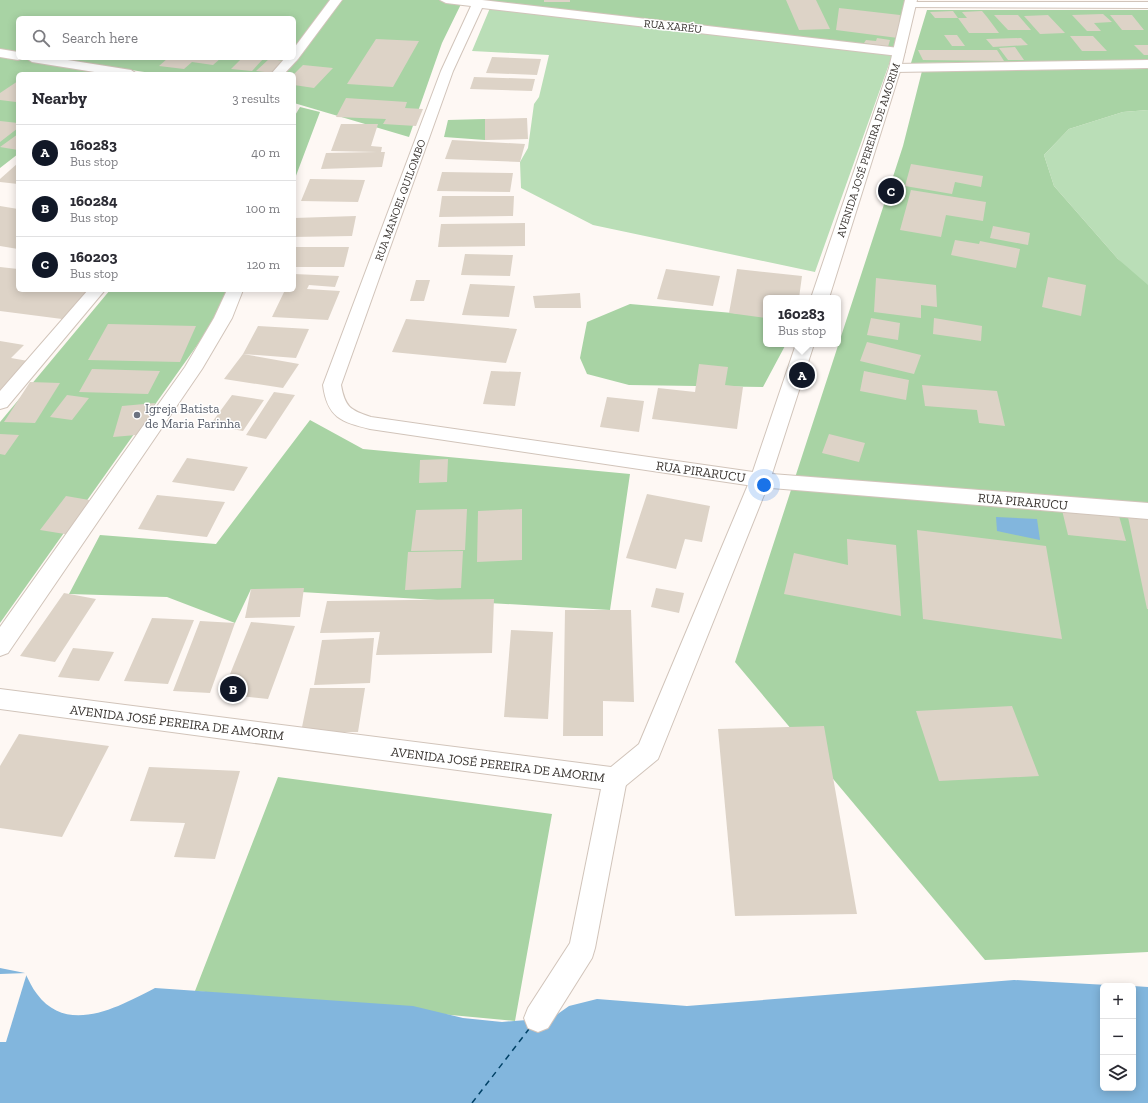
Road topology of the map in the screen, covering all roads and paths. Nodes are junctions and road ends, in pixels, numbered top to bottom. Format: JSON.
{"nodes":[{"id":1,"x":336,"y":0,"type":"edge"},
{"id":2,"x":446,"y":0,"type":"edge"},
{"id":3,"x":477,"y":2,"type":"edge"},
{"id":4,"x":911,"y":2,"type":"edge"},
{"id":5,"x":1148,"y":5,"type":"edge"},
{"id":6,"x":899,"y":52,"type":"junction"},
{"id":7,"x":0,"y":53,"type":"edge"},
{"id":8,"x":296,"y":53,"type":"edge"},
{"id":9,"x":16,"y":56,"type":"edge"},
{"id":10,"x":44,"y":60,"type":"edge"},
{"id":11,"x":290,"y":60,"type":"edge"},
{"id":12,"x":1148,"y":64,"type":"edge"},
{"id":13,"x":895,"y":68,"type":"junction"},
{"id":14,"x":119,"y":72,"type":"edge"},
{"id":15,"x":279,"y":72,"type":"edge"},
{"id":16,"x":95,"y":292,"type":"edge"},
{"id":17,"x":234,"y":292,"type":"edge"},
{"id":18,"x":821,"y":295,"type":"edge"},
{"id":19,"x":804,"y":347,"type":"edge"},
{"id":20,"x":0,"y":403,"type":"edge"},
{"id":21,"x":334,"y":403,"type":"joint"},
{"id":22,"x":760,"y":480,"type":"junction"},
{"id":23,"x":1148,"y":511,"type":"edge"},
{"id":24,"x":0,"y":646,"type":"edge"},
{"id":25,"x":0,"y":698,"type":"edge"},
{"id":26,"x":615,"y":779,"type":"junction"},
{"id":27,"x":538,"y":1018,"type":"dead end"}],
"edges":[{"from":1,"to":8,"type":"street"},
{"from":2,"to":3,"type":"street","name":"RUA XARÉU"},
{"from":3,"to":6,"type":"street","name":"RUA XARÉU"},
{"from":3,"to":21,"type":"street","name":"RUA MANOEL QUILOMBO"},
{"from":4,"to":5,"type":"street"},
{"from":4,"to":6,"type":"street","name":"AVENIDA JOSÉ PEREIRA DE AMORIM"},
{"from":6,"to":13,"type":"street","name":"AVENIDA JOSÉ PEREIRA DE AMORIM"},
{"from":7,"to":9,"type":"street"},
{"from":10,"to":14,"type":"street"},
{"from":11,"to":15,"type":"street"},
{"from":12,"to":13,"type":"street"},
{"from":13,"to":18,"type":"street","name":"AVENIDA JOSÉ PEREIRA DE AMORIM"},
{"from":16,"to":20,"type":"street"},
{"from":17,"to":24,"type":"street"},
{"from":19,"to":22,"type":"street","name":"AVENIDA JOSÉ PEREIRA DE AMORIM"},
{"from":21,"to":22,"type":"street","name":"RUA PIRARUCU"},
{"from":22,"to":23,"type":"street","name":"RUA PIRARUCU"},
{"from":22,"to":26,"type":"street","name":"AVENIDA JOSÉ PEREIRA DE AMORIM"},
{"from":25,"to":26,"type":"street","name":"AVENIDA JOSÉ PEREIRA DE AMORIM"},
{"from":26,"to":27,"type":"lane"}]}
